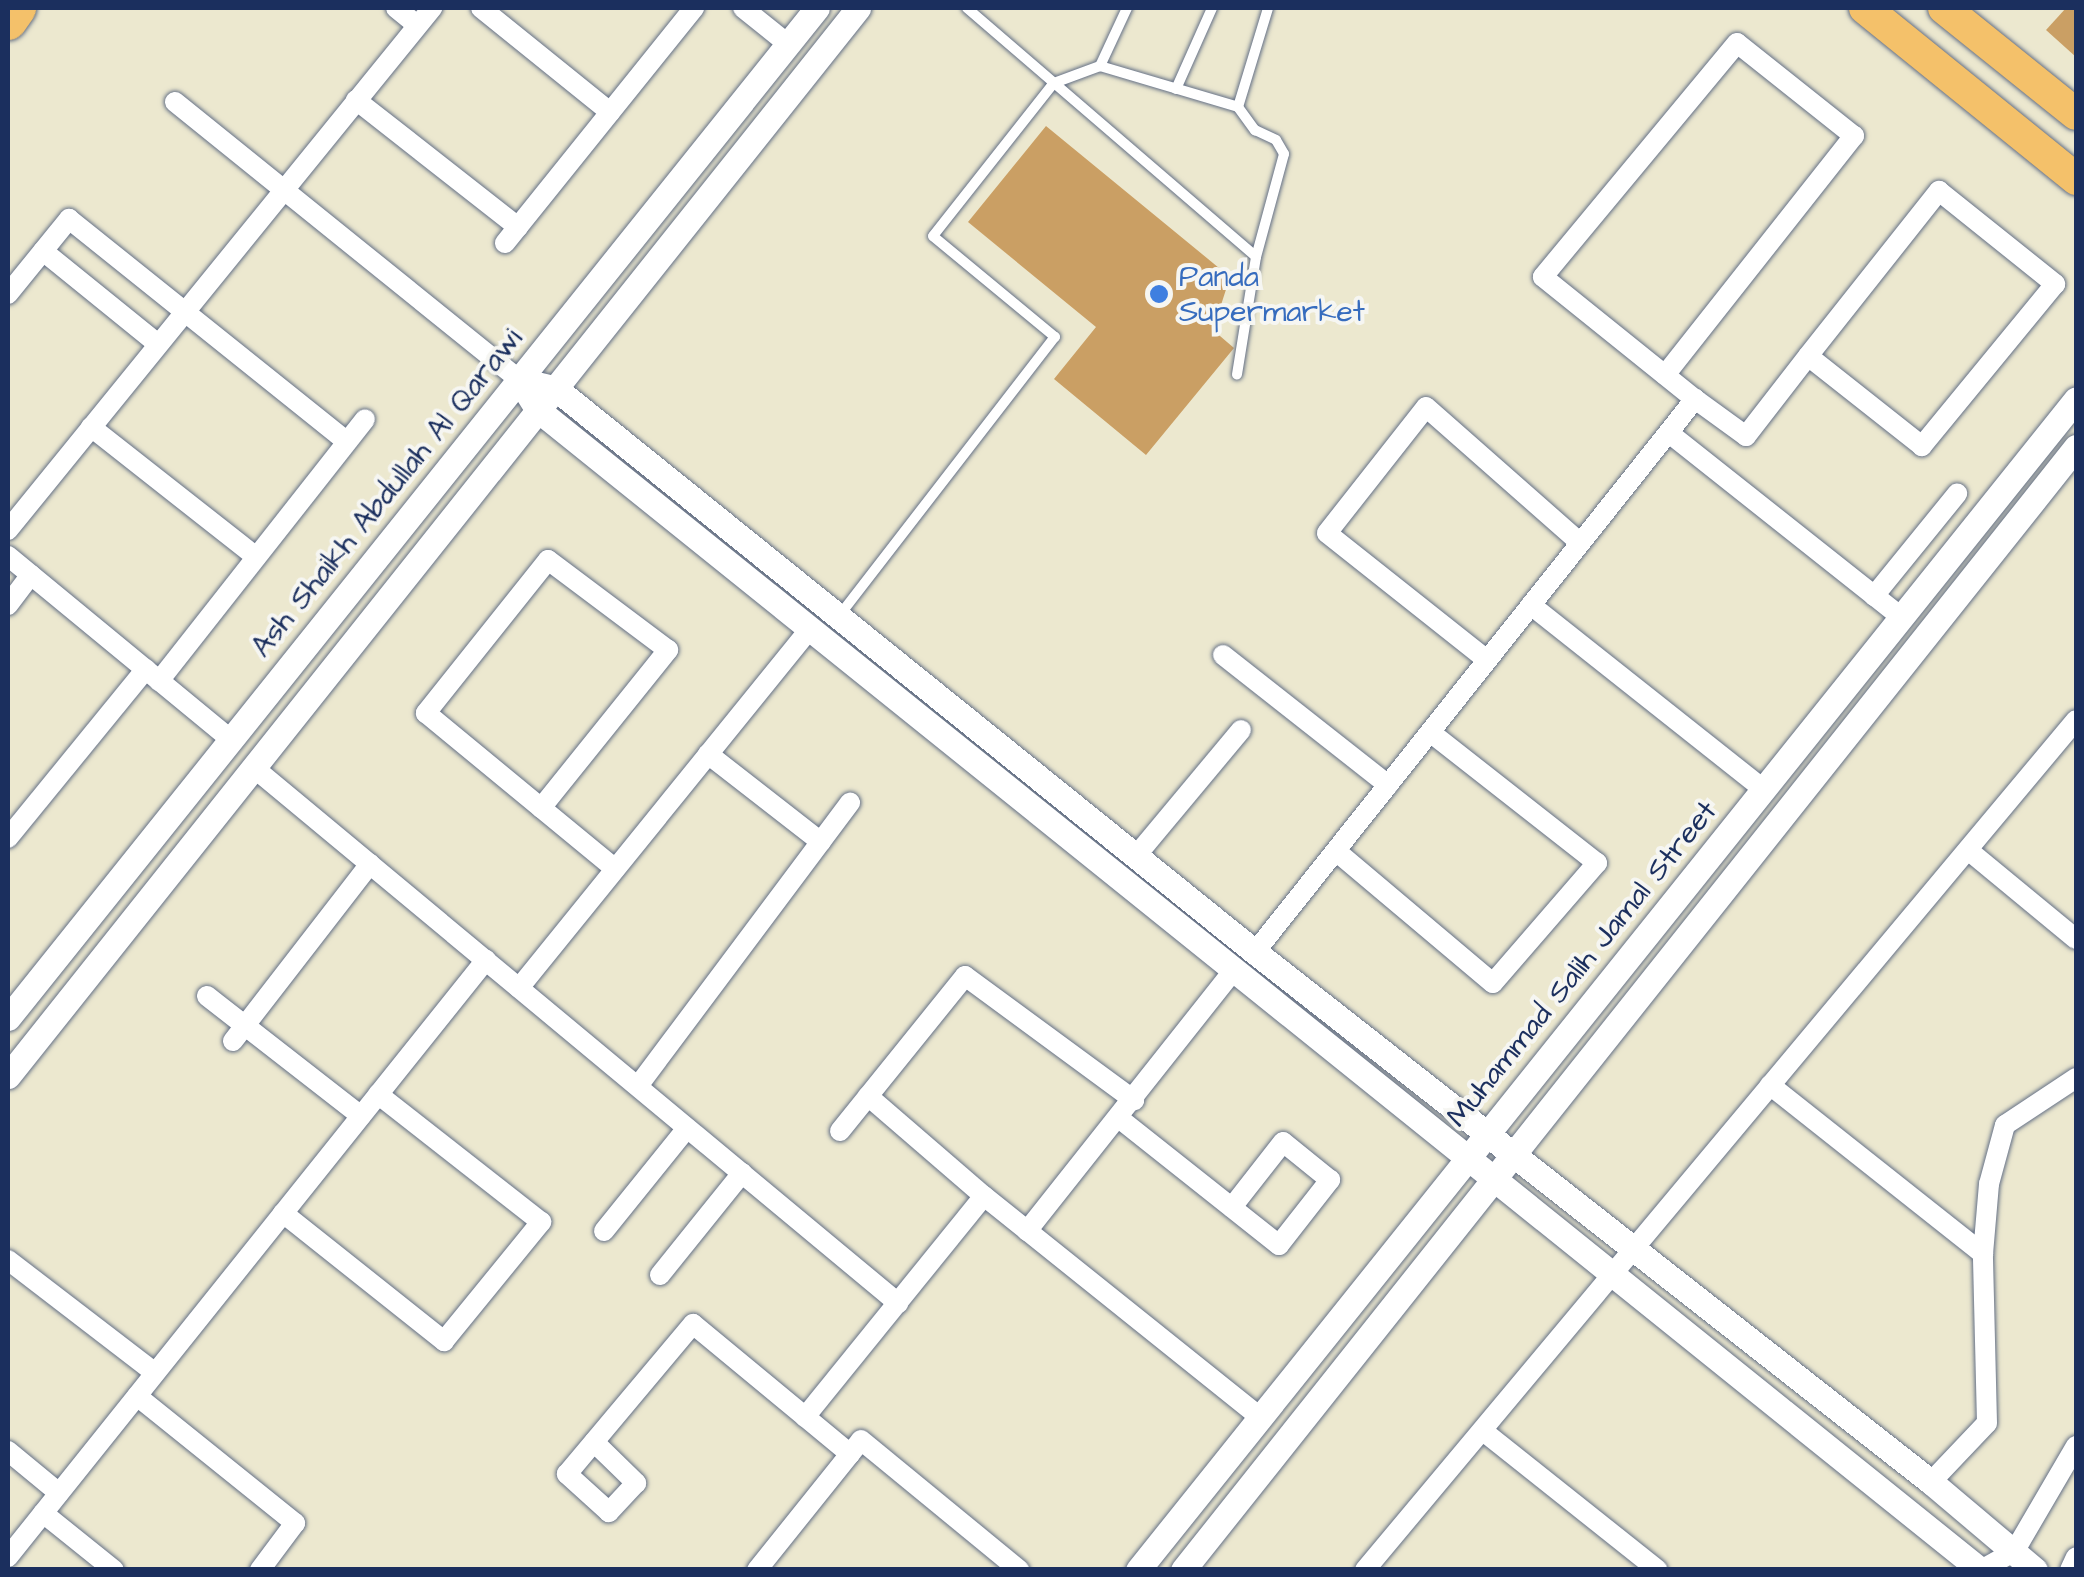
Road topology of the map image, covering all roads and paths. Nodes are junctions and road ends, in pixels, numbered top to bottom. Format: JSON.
{"nodes":[{"id":1,"x":17,"y":8,"type":"edge"},
{"id":2,"x":26,"y":8,"type":"edge"},
{"id":3,"x":396,"y":8,"type":"edge"},
{"id":4,"x":432,"y":8,"type":"edge"},
{"id":5,"x":482,"y":8,"type":"edge"},
{"id":6,"x":694,"y":8,"type":"edge"},
{"id":7,"x":743,"y":8,"type":"edge"},
{"id":8,"x":818,"y":8,"type":"edge"},
{"id":9,"x":858,"y":8,"type":"edge"},
{"id":10,"x":968,"y":8,"type":"edge"},
{"id":11,"x":1127,"y":8,"type":"edge"},
{"id":12,"x":1212,"y":8,"type":"edge"},
{"id":13,"x":1268,"y":8,"type":"edge"},
{"id":14,"x":1865,"y":8,"type":"edge"},
{"id":15,"x":1951,"y":13,"type":"edge"},
{"id":16,"x":8,"y":21,"type":"edge"},
{"id":17,"x":418,"y":25,"type":"junction"},
{"id":18,"x":8,"y":38,"type":"edge"},
{"id":19,"x":788,"y":44,"type":"junction"},
{"id":20,"x":1919,"y":52,"type":"junction"},
{"id":21,"x":1100,"y":66,"type":"junction"},
{"id":22,"x":1054,"y":82,"type":"junction"},
{"id":23,"x":1176,"y":89,"type":"junction"},
{"id":24,"x":356,"y":100,"type":"junction"},
{"id":25,"x":174,"y":102,"type":"dead end"},
{"id":26,"x":1238,"y":108,"type":"junction"},
{"id":27,"x":610,"y":112,"type":"junction"},
{"id":28,"x":2076,"y":114,"type":"edge"},
{"id":29,"x":2076,"y":179,"type":"edge"},
{"id":30,"x":284,"y":191,"type":"junction"},
{"id":31,"x":43,"y":251,"type":"junction"},
{"id":32,"x":1256,"y":257,"type":"junction"},
{"id":33,"x":8,"y":294,"type":"edge"},
{"id":34,"x":184,"y":313,"type":"junction"},
{"id":35,"x":158,"y":344,"type":"junction"},
{"id":36,"x":1808,"y":356,"type":"junction"},
{"id":37,"x":1237,"y":374,"type":"dead end"},
{"id":38,"x":1666,"y":375,"type":"junction"},
{"id":39,"x":519,"y":380,"type":"junction"},
{"id":40,"x":555,"y":388,"type":"junction"},
{"id":41,"x":2076,"y":399,"type":"edge"},
{"id":42,"x":1696,"y":400,"type":"junction"},
{"id":43,"x":538,"y":410,"type":"junction"},
{"id":44,"x":364,"y":419,"type":"dead end"},
{"id":45,"x":91,"y":427,"type":"junction"},
{"id":46,"x":1669,"y":433,"type":"junction"},
{"id":47,"x":347,"y":442,"type":"junction"},
{"id":48,"x":2076,"y":446,"type":"edge"},
{"id":49,"x":1957,"y":494,"type":"dead end"},
{"id":50,"x":8,"y":530,"type":"edge"},
{"id":51,"x":1580,"y":543,"type":"junction"},
{"id":52,"x":8,"y":556,"type":"edge"},
{"id":53,"x":256,"y":557,"type":"junction"},
{"id":54,"x":31,"y":575,"type":"junction"},
{"id":55,"x":1874,"y":596,"type":"junction"},
{"id":56,"x":8,"y":605,"type":"edge"},
{"id":57,"x":1532,"y":605,"type":"junction"},
{"id":58,"x":838,"y":617,"type":"junction"},
{"id":59,"x":1901,"y":617,"type":"junction"},
{"id":60,"x":808,"y":630,"type":"junction"},
{"id":61,"x":1222,"y":655,"type":"dead end"},
{"id":62,"x":1487,"y":660,"type":"junction"},
{"id":63,"x":152,"y":675,"type":"junction"},
{"id":64,"x":2076,"y":720,"type":"edge"},
{"id":65,"x":1240,"y":730,"type":"dead end"},
{"id":66,"x":1430,"y":732,"type":"junction"},
{"id":67,"x":231,"y":740,"type":"junction"},
{"id":68,"x":708,"y":754,"type":"junction"},
{"id":69,"x":253,"y":767,"type":"junction"},
{"id":70,"x":1388,"y":785,"type":"junction"},
{"id":71,"x":1763,"y":789,"type":"junction"},
{"id":72,"x":850,"y":802,"type":"dead end"},
{"id":73,"x":541,"y":808,"type":"junction"},
{"id":74,"x":8,"y":838,"type":"edge"},
{"id":75,"x":821,"y":842,"type":"junction"},
{"id":76,"x":1968,"y":850,"type":"junction"},
{"id":77,"x":1336,"y":851,"type":"junction"},
{"id":78,"x":1136,"y":856,"type":"junction"},
{"id":79,"x":370,"y":864,"type":"junction"},
{"id":80,"x":615,"y":869,"type":"junction"},
{"id":81,"x":2076,"y":939,"type":"edge"},
{"id":82,"x":1255,"y":952,"type":"junction"},
{"id":83,"x":486,"y":960,"type":"junction"},
{"id":84,"x":1233,"y":971,"type":"junction"},
{"id":85,"x":519,"y":988,"type":"junction"},
{"id":86,"x":207,"y":996,"type":"dead end"},
{"id":87,"x":8,"y":1018,"type":"edge"},
{"id":88,"x":239,"y":1033,"type":"junction"},
{"id":89,"x":8,"y":1076,"type":"edge"},
{"id":90,"x":2076,"y":1078,"type":"edge"},
{"id":91,"x":1770,"y":1085,"type":"junction"},
{"id":92,"x":638,"y":1086,"type":"junction"},
{"id":93,"x":378,"y":1094,"type":"junction"},
{"id":94,"x":868,"y":1096,"type":"junction"},
{"id":95,"x":1134,"y":1100,"type":"junction"},
{"id":96,"x":361,"y":1116,"type":"junction"},
{"id":97,"x":1120,"y":1119,"type":"junction"},
{"id":98,"x":687,"y":1128,"type":"junction"},
{"id":99,"x":840,"y":1131,"type":"dead end"},
{"id":100,"x":1486,"y":1134,"type":"junction"},
{"id":101,"x":1514,"y":1156,"type":"junction"},
{"id":102,"x":1466,"y":1159,"type":"junction"},
{"id":103,"x":742,"y":1174,"type":"junction"},
{"id":104,"x":1493,"y":1181,"type":"junction"},
{"id":105,"x":984,"y":1196,"type":"junction"},
{"id":106,"x":1232,"y":1207,"type":"junction"},
{"id":107,"x":283,"y":1213,"type":"junction"},
{"id":108,"x":604,"y":1231,"type":"dead end"},
{"id":109,"x":1027,"y":1231,"type":"junction"},
{"id":110,"x":1633,"y":1247,"type":"junction"},
{"id":111,"x":1983,"y":1254,"type":"junction"},
{"id":112,"x":8,"y":1260,"type":"edge"},
{"id":113,"x":660,"y":1276,"type":"dead end"},
{"id":114,"x":1612,"y":1276,"type":"junction"},
{"id":115,"x":898,"y":1303,"type":"junction"},
{"id":116,"x":155,"y":1373,"type":"junction"},
{"id":117,"x":137,"y":1396,"type":"junction"},
{"id":118,"x":806,"y":1417,"type":"junction"},
{"id":119,"x":1260,"y":1418,"type":"junction"},
{"id":120,"x":1483,"y":1431,"type":"junction"},
{"id":121,"x":594,"y":1442,"type":"dead end"},
{"id":122,"x":2076,"y":1446,"type":"edge"},
{"id":123,"x":8,"y":1451,"type":"edge"},
{"id":124,"x":850,"y":1454,"type":"junction"},
{"id":125,"x":1931,"y":1482,"type":"junction"},
{"id":126,"x":59,"y":1493,"type":"junction"},
{"id":127,"x":43,"y":1512,"type":"junction"},
{"id":128,"x":2014,"y":1552,"type":"junction"},
{"id":129,"x":8,"y":1556,"type":"edge"},
{"id":130,"x":2076,"y":1557,"type":"edge"},
{"id":131,"x":766,"y":1566,"type":"edge"},
{"id":132,"x":114,"y":1570,"type":"edge"},
{"id":133,"x":260,"y":1570,"type":"edge"},
{"id":134,"x":1019,"y":1570,"type":"edge"},
{"id":135,"x":1138,"y":1570,"type":"edge"},
{"id":136,"x":1183,"y":1570,"type":"edge"},
{"id":137,"x":1365,"y":1570,"type":"edge"},
{"id":138,"x":1658,"y":1570,"type":"edge"},
{"id":139,"x":1980,"y":1570,"type":"edge"},
{"id":140,"x":2035,"y":1570,"type":"edge"},
{"id":141,"x":2070,"y":1570,"type":"edge"}],
"edges":[{"from":1,"to":16,"type":"highway"},
{"from":2,"to":18,"type":"street"},
{"from":3,"to":17,"type":"street"},
{"from":4,"to":17,"type":"street"},
{"from":5,"to":27,"type":"street"},
{"from":6,"to":27,"type":"street"},
{"from":7,"to":19,"type":"street"},
{"from":8,"to":19,"type":"street","name":"Ash Shaikh Abdullah Al Qarawi"},
{"from":9,"to":40,"type":"street"},
{"from":10,"to":22,"type":"lane"},
{"from":11,"to":21,"type":"lane"},
{"from":12,"to":23,"type":"lane"},
{"from":13,"to":26,"type":"lane"},
{"from":14,"to":20,"type":"main road"},
{"from":15,"to":20,"type":"main road"},
{"from":15,"to":28,"type":"main road"},
{"from":17,"to":24,"type":"street"},
{"from":19,"to":39,"type":"street","name":"Ash Shaikh Abdullah Al Qarawi"},
{"from":20,"to":29,"type":"main road"},
{"from":21,"to":22,"type":"lane"},
{"from":21,"to":23,"type":"lane"},
{"from":22,"to":32,"type":"lane"},
{"from":22,"to":58,"type":"lane"},
{"from":23,"to":26,"type":"lane"},
{"from":24,"to":27,"type":"street"},
{"from":24,"to":30,"type":"street"},
{"from":25,"to":30,"type":"street"},
{"from":26,"to":32,"type":"lane"},
{"from":30,"to":34,"type":"street"},
{"from":30,"to":39,"type":"street"},
{"from":31,"to":33,"type":"street"},
{"from":31,"to":34,"type":"street"},
{"from":31,"to":35,"type":"street"},
{"from":32,"to":37,"type":"lane"},
{"from":34,"to":35,"type":"street"},
{"from":34,"to":47,"type":"street"},
{"from":35,"to":45,"type":"street"},
{"from":36,"to":36,"type":"street"},
{"from":36,"to":42,"type":"street"},
{"from":38,"to":38,"type":"street"},
{"from":38,"to":42,"type":"street"},
{"from":39,"to":40,"type":"street"},
{"from":39,"to":43,"type":"street"},
{"from":39,"to":67,"type":"street","name":"Ash Shaikh Abdullah Al Qarawi"},
{"from":40,"to":43,"type":"street"},
{"from":40,"to":58,"type":"street"},
{"from":41,"to":59,"type":"street","name":"Muhammad Salih Jamal Street"},
{"from":42,"to":46,"type":"street"},
{"from":43,"to":60,"type":"street"},
{"from":43,"to":69,"type":"street"},
{"from":44,"to":47,"type":"street"},
{"from":45,"to":50,"type":"street"},
{"from":45,"to":53,"type":"street"},
{"from":46,"to":51,"type":"street"},
{"from":46,"to":55,"type":"street"},
{"from":47,"to":53,"type":"street"},
{"from":48,"to":101,"type":"street"},
{"from":49,"to":55,"type":"street"},
{"from":51,"to":57,"type":"street"},
{"from":51,"to":62,"type":"street"},
{"from":52,"to":54,"type":"street"},
{"from":53,"to":63,"type":"street"},
{"from":54,"to":56,"type":"street"},
{"from":54,"to":63,"type":"street"},
{"from":55,"to":59,"type":"street"},
{"from":57,"to":62,"type":"street"},
{"from":57,"to":71,"type":"street"},
{"from":58,"to":78,"type":"street"},
{"from":59,"to":71,"type":"street","name":"Muhammad Salih Jamal Street"},
{"from":60,"to":68,"type":"street"},
{"from":60,"to":84,"type":"street"},
{"from":61,"to":70,"type":"street"},
{"from":62,"to":66,"type":"street"},
{"from":63,"to":67,"type":"street"},
{"from":63,"to":74,"type":"street"},
{"from":64,"to":76,"type":"street"},
{"from":65,"to":78,"type":"street"},
{"from":66,"to":70,"type":"street"},
{"from":66,"to":77,"type":"street"},
{"from":67,"to":87,"type":"street","name":"Ash Shaikh Abdullah Al Qarawi"},
{"from":68,"to":75,"type":"street"},
{"from":68,"to":80,"type":"street"},
{"from":69,"to":79,"type":"street"},
{"from":69,"to":89,"type":"street"},
{"from":70,"to":77,"type":"street"},
{"from":71,"to":100,"type":"street","name":"Muhammad Salih Jamal Street"},
{"from":72,"to":75,"type":"street"},
{"from":73,"to":73,"type":"street"},
{"from":73,"to":80,"type":"street"},
{"from":75,"to":92,"type":"street"},
{"from":76,"to":81,"type":"street"},
{"from":76,"to":91,"type":"street"},
{"from":77,"to":82,"type":"street"},
{"from":78,"to":82,"type":"street"},
{"from":79,"to":83,"type":"street"},
{"from":79,"to":88,"type":"street"},
{"from":80,"to":85,"type":"street"},
{"from":82,"to":100,"type":"street"},
{"from":83,"to":85,"type":"street"},
{"from":83,"to":93,"type":"street"},
{"from":84,"to":95,"type":"street"},
{"from":84,"to":102,"type":"street"},
{"from":85,"to":92,"type":"street"},
{"from":86,"to":88,"type":"street"},
{"from":88,"to":96,"type":"street"},
{"from":90,"to":111,"type":"street"},
{"from":91,"to":110,"type":"street"},
{"from":91,"to":111,"type":"street"},
{"from":92,"to":98,"type":"street"},
{"from":93,"to":96,"type":"street"},
{"from":93,"to":107,"type":"street"},
{"from":94,"to":95,"type":"street"},
{"from":94,"to":99,"type":"street"},
{"from":94,"to":105,"type":"street"},
{"from":95,"to":97,"type":"street"},
{"from":96,"to":107,"type":"street"},
{"from":97,"to":106,"type":"street"},
{"from":97,"to":109,"type":"street"},
{"from":98,"to":103,"type":"street"},
{"from":98,"to":108,"type":"street"},
{"from":100,"to":101,"type":"street"},
{"from":100,"to":102,"type":"street","name":"Muhammad Salih Jamal Street"},
{"from":101,"to":104,"type":"street"},
{"from":101,"to":110,"type":"street"},
{"from":102,"to":104,"type":"street"},
{"from":102,"to":119,"type":"street","name":"Muhammad Salih Jamal Street"},
{"from":103,"to":113,"type":"street"},
{"from":103,"to":115,"type":"street"},
{"from":104,"to":114,"type":"street"},
{"from":104,"to":136,"type":"street"},
{"from":105,"to":109,"type":"street"},
{"from":105,"to":115,"type":"street"},
{"from":106,"to":106,"type":"street"},
{"from":107,"to":116,"type":"street"},
{"from":109,"to":119,"type":"street"},
{"from":110,"to":114,"type":"street"},
{"from":110,"to":125,"type":"street"},
{"from":111,"to":125,"type":"street"},
{"from":112,"to":116,"type":"street"},
{"from":114,"to":120,"type":"street"},
{"from":114,"to":139,"type":"street"},
{"from":115,"to":118,"type":"street"},
{"from":116,"to":117,"type":"street"},
{"from":117,"to":126,"type":"street"},
{"from":117,"to":133,"type":"street"},
{"from":118,"to":121,"type":"street"},
{"from":118,"to":124,"type":"street"},
{"from":119,"to":135,"type":"street","name":"Muhammad Salih Jamal Street"},
{"from":120,"to":137,"type":"street"},
{"from":120,"to":138,"type":"street"},
{"from":122,"to":128,"type":"street"},
{"from":123,"to":126,"type":"street"},
{"from":124,"to":131,"type":"street"},
{"from":124,"to":134,"type":"street"},
{"from":125,"to":128,"type":"street"},
{"from":126,"to":127,"type":"street"},
{"from":127,"to":129,"type":"street"},
{"from":127,"to":132,"type":"street"},
{"from":128,"to":139,"type":"street"},
{"from":128,"to":140,"type":"street"},
{"from":130,"to":141,"type":"street"}]}
